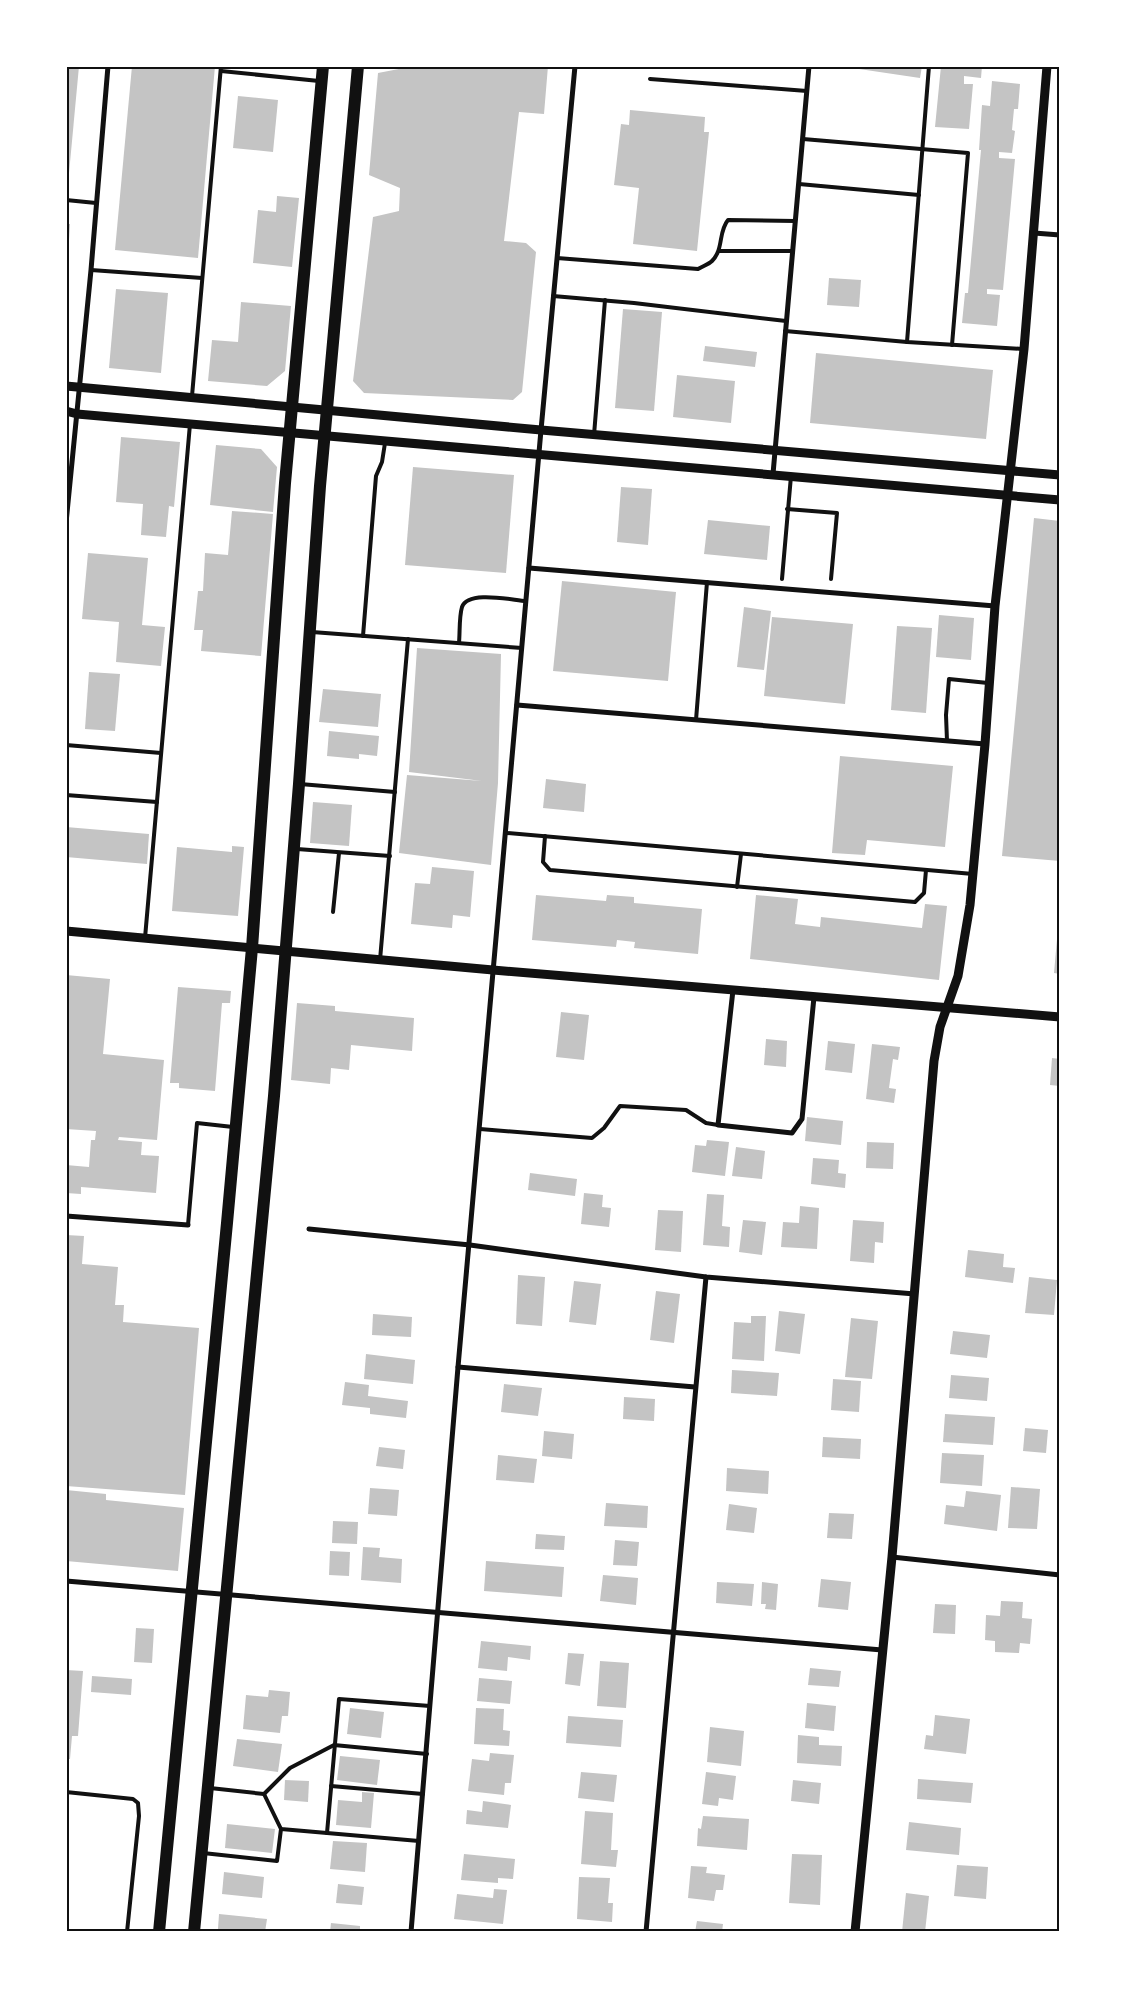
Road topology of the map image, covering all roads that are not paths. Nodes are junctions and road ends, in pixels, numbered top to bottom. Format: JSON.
{"nodes":[{"id":1,"x":108,"y":66,"type":"edge"},
{"id":2,"x":323,"y":66,"type":"edge"},
{"id":3,"x":358,"y":66,"type":"edge"},
{"id":4,"x":575,"y":66,"type":"edge"},
{"id":5,"x":809,"y":66,"type":"edge"},
{"id":6,"x":929,"y":66,"type":"edge"},
{"id":7,"x":1047,"y":66,"type":"edge"},
{"id":8,"x":221,"y":69,"type":"edge"},
{"id":9,"x":650,"y":80,"type":"dead end"},
{"id":10,"x":322,"y":81,"type":"junction"},
{"id":11,"x":807,"y":91,"type":"junction"},
{"id":12,"x":803,"y":139,"type":"junction"},
{"id":13,"x":922,"y":149,"type":"junction"},
{"id":14,"x":799,"y":184,"type":"junction"},
{"id":15,"x":918,"y":195,"type":"junction"},
{"id":16,"x":66,"y":200,"type":"edge"},
{"id":17,"x":96,"y":203,"type":"junction"},
{"id":18,"x":795,"y":221,"type":"junction"},
{"id":19,"x":1034,"y":233,"type":"junction"},
{"id":20,"x":1060,"y":235,"type":"edge"},
{"id":21,"x":719,"y":251,"type":"junction"},
{"id":22,"x":793,"y":251,"type":"junction"},
{"id":23,"x":557,"y":258,"type":"junction"},
{"id":24,"x":91,"y":270,"type":"junction"},
{"id":25,"x":202,"y":278,"type":"junction"},
{"id":26,"x":553,"y":296,"type":"junction"},
{"id":27,"x":605,"y":300,"type":"junction"},
{"id":28,"x":786,"y":321,"type":"junction"},
{"id":29,"x":785,"y":331,"type":"junction"},
{"id":30,"x":907,"y":342,"type":"junction"},
{"id":31,"x":952,"y":345,"type":"junction"},
{"id":32,"x":1024,"y":349,"type":"junction"},
{"id":33,"x":66,"y":386,"type":"edge"},
{"id":34,"x":80,"y":386,"type":"junction"},
{"id":35,"x":192,"y":396,"type":"junction"},
{"id":36,"x":292,"y":406,"type":"junction"},
{"id":37,"x":327,"y":409,"type":"junction"},
{"id":38,"x":66,"y":411,"type":"edge"},
{"id":39,"x":77,"y":414,"type":"junction"},
{"id":40,"x":190,"y":424,"type":"junction"},
{"id":41,"x":541,"y":430,"type":"junction"},
{"id":42,"x":289,"y":432,"type":"junction"},
{"id":43,"x":325,"y":435,"type":"junction"},
{"id":44,"x":594,"y":435,"type":"junction"},
{"id":45,"x":386,"y":440,"type":"junction"},
{"id":46,"x":775,"y":450,"type":"junction"},
{"id":47,"x":539,"y":453,"type":"junction"},
{"id":48,"x":69,"y":466,"type":"edge"},
{"id":49,"x":1010,"y":470,"type":"junction"},
{"id":50,"x":773,"y":474,"type":"junction"},
{"id":51,"x":1060,"y":475,"type":"edge"},
{"id":52,"x":791,"y":476,"type":"junction"},
{"id":53,"x":1008,"y":496,"type":"junction"},
{"id":54,"x":1060,"y":500,"type":"edge"},
{"id":55,"x":787,"y":509,"type":"junction"},
{"id":56,"x":67,"y":512,"type":"edge"},
{"id":57,"x":66,"y":523,"type":"edge"},
{"id":58,"x":529,"y":568,"type":"junction"},
{"id":59,"x":831,"y":579,"type":"dead end"},
{"id":60,"x":782,"y":580,"type":"dead end"},
{"id":61,"x":707,"y":582,"type":"junction"},
{"id":62,"x":526,"y":601,"type":"junction"},
{"id":63,"x":995,"y":606,"type":"junction"},
{"id":64,"x":310,"y":632,"type":"junction"},
{"id":65,"x":363,"y":636,"type":"junction"},
{"id":66,"x":408,"y":639,"type":"junction"},
{"id":67,"x":459,"y":643,"type":"junction"},
{"id":68,"x":522,"y":648,"type":"junction"},
{"id":69,"x":990,"y":683,"type":"junction"},
{"id":70,"x":517,"y":705,"type":"junction"},
{"id":71,"x":696,"y":720,"type":"junction"},
{"id":72,"x":947,"y":741,"type":"junction"},
{"id":73,"x":985,"y":744,"type":"junction"},
{"id":74,"x":66,"y":745,"type":"edge"},
{"id":75,"x":162,"y":754,"type":"junction"},
{"id":76,"x":299,"y":784,"type":"junction"},
{"id":77,"x":395,"y":792,"type":"junction"},
{"id":78,"x":66,"y":795,"type":"edge"},
{"id":79,"x":157,"y":802,"type":"junction"},
{"id":80,"x":507,"y":833,"type":"junction"},
{"id":81,"x":545,"y":836,"type":"junction"},
{"id":82,"x":294,"y":849,"type":"junction"},
{"id":83,"x":339,"y":853,"type":"junction"},
{"id":84,"x":741,"y":854,"type":"junction"},
{"id":85,"x":390,"y":856,"type":"junction"},
{"id":86,"x":926,"y":870,"type":"junction"},
{"id":87,"x":973,"y":874,"type":"junction"},
{"id":88,"x":737,"y":886,"type":"junction"},
{"id":89,"x":334,"y":912,"type":"dead end"},
{"id":90,"x":66,"y":931,"type":"edge"},
{"id":91,"x":145,"y":938,"type":"junction"},
{"id":92,"x":252,"y":948,"type":"junction"},
{"id":93,"x":286,"y":951,"type":"junction"},
{"id":94,"x":380,"y":960,"type":"junction"},
{"id":95,"x":493,"y":970,"type":"junction"},
{"id":96,"x":733,"y":990,"type":"junction"},
{"id":97,"x":814,"y":997,"type":"junction"},
{"id":98,"x":947,"y":1007,"type":"junction"},
{"id":99,"x":1060,"y":1017,"type":"edge"},
{"id":100,"x":718,"y":1125,"type":"junction"},
{"id":101,"x":236,"y":1127,"type":"junction"},
{"id":102,"x":480,"y":1129,"type":"junction"},
{"id":103,"x":66,"y":1216,"type":"edge"},
{"id":104,"x":188,"y":1225,"type":"joint"},
{"id":105,"x":309,"y":1229,"type":"dead end"},
{"id":106,"x":470,"y":1245,"type":"junction"},
{"id":107,"x":706,"y":1277,"type":"junction"},
{"id":108,"x":915,"y":1294,"type":"junction"},
{"id":109,"x":458,"y":1367,"type":"junction"},
{"id":110,"x":695,"y":1387,"type":"junction"},
{"id":111,"x":892,"y":1557,"type":"junction"},
{"id":112,"x":1060,"y":1575,"type":"edge"},
{"id":113,"x":66,"y":1581,"type":"edge"},
{"id":114,"x":192,"y":1592,"type":"junction"},
{"id":115,"x":226,"y":1595,"type":"junction"},
{"id":116,"x":439,"y":1613,"type":"junction"},
{"id":117,"x":673,"y":1634,"type":"junction"},
{"id":118,"x":882,"y":1650,"type":"junction"},
{"id":119,"x":431,"y":1706,"type":"junction"},
{"id":120,"x":334,"y":1745,"type":"junction"},
{"id":121,"x":427,"y":1754,"type":"junction"},
{"id":122,"x":331,"y":1786,"type":"junction"},
{"id":123,"x":208,"y":1788,"type":"junction"},
{"id":124,"x":66,"y":1792,"type":"edge"},
{"id":125,"x":264,"y":1794,"type":"junction"},
{"id":126,"x":423,"y":1794,"type":"junction"},
{"id":127,"x":281,"y":1829,"type":"junction"},
{"id":128,"x":327,"y":1833,"type":"junction"},
{"id":129,"x":419,"y":1842,"type":"junction"},
{"id":130,"x":201,"y":1853,"type":"junction"},
{"id":131,"x":127,"y":1932,"type":"edge"},
{"id":132,"x":159,"y":1932,"type":"edge"},
{"id":133,"x":194,"y":1932,"type":"edge"},
{"id":134,"x":411,"y":1932,"type":"edge"},
{"id":135,"x":646,"y":1932,"type":"edge"},
{"id":136,"x":855,"y":1932,"type":"edge"}],
"edges":[{"from":1,"to":17,"type":"street"},
{"from":2,"to":10,"type":"main road"},
{"from":3,"to":37,"type":"main road"},
{"from":4,"to":23,"type":"street"},
{"from":5,"to":11,"type":"street"},
{"from":6,"to":13,"type":"lane"},
{"from":7,"to":19,"type":"street"},
{"from":8,"to":10,"type":"lane"},
{"from":8,"to":25,"type":"lane"},
{"from":9,"to":11,"type":"lane"},
{"from":10,"to":36,"type":"main road"},
{"from":11,"to":12,"type":"street"},
{"from":12,"to":13,"type":"lane"},
{"from":12,"to":14,"type":"street"},
{"from":13,"to":15,"type":"lane"},
{"from":13,"to":31,"type":"lane"},
{"from":14,"to":15,"type":"lane"},
{"from":14,"to":18,"type":"street"},
{"from":15,"to":30,"type":"lane"},
{"from":16,"to":17,"type":"lane"},
{"from":17,"to":24,"type":"street"},
{"from":18,"to":21,"type":"lane"},
{"from":18,"to":22,"type":"street"},
{"from":19,"to":20,"type":"street"},
{"from":19,"to":32,"type":"street"},
{"from":21,"to":22,"type":"lane"},
{"from":21,"to":23,"type":"lane"},
{"from":22,"to":28,"type":"street"},
{"from":23,"to":26,"type":"street"},
{"from":24,"to":25,"type":"lane"},
{"from":24,"to":34,"type":"street"},
{"from":25,"to":35,"type":"lane"},
{"from":26,"to":27,"type":"lane"},
{"from":26,"to":41,"type":"street"},
{"from":27,"to":28,"type":"lane"},
{"from":27,"to":44,"type":"lane"},
{"from":28,"to":29,"type":"street"},
{"from":29,"to":30,"type":"lane"},
{"from":29,"to":46,"type":"street"},
{"from":30,"to":31,"type":"lane"},
{"from":31,"to":32,"type":"lane"},
{"from":32,"to":49,"type":"street"},
{"from":33,"to":34,"type":"street"},
{"from":34,"to":35,"type":"street"},
{"from":34,"to":39,"type":"street"},
{"from":35,"to":36,"type":"street"},
{"from":36,"to":37,"type":"street"},
{"from":36,"to":42,"type":"main road"},
{"from":37,"to":41,"type":"street"},
{"from":37,"to":43,"type":"main road"},
{"from":38,"to":39,"type":"street"},
{"from":39,"to":40,"type":"street"},
{"from":39,"to":48,"type":"street"},
{"from":40,"to":42,"type":"street"},
{"from":40,"to":75,"type":"lane"},
{"from":41,"to":44,"type":"street"},
{"from":41,"to":47,"type":"street"},
{"from":42,"to":43,"type":"street"},
{"from":42,"to":92,"type":"main road"},
{"from":43,"to":45,"type":"street"},
{"from":43,"to":64,"type":"main road"},
{"from":44,"to":46,"type":"street"},
{"from":45,"to":47,"type":"street"},
{"from":45,"to":65,"type":"lane"},
{"from":46,"to":49,"type":"street"},
{"from":46,"to":50,"type":"street"},
{"from":47,"to":50,"type":"street"},
{"from":47,"to":58,"type":"street"},
{"from":48,"to":56,"type":"street"},
{"from":49,"to":51,"type":"street"},
{"from":49,"to":53,"type":"street"},
{"from":50,"to":52,"type":"street"},
{"from":52,"to":53,"type":"street"},
{"from":52,"to":55,"type":"lane"},
{"from":53,"to":54,"type":"street"},
{"from":53,"to":63,"type":"street"},
{"from":55,"to":59,"type":"lane"},
{"from":55,"to":60,"type":"lane"},
{"from":56,"to":57,"type":"street"},
{"from":58,"to":61,"type":"street"},
{"from":58,"to":62,"type":"street"},
{"from":61,"to":63,"type":"street"},
{"from":61,"to":71,"type":"lane"},
{"from":62,"to":67,"type":"lane"},
{"from":62,"to":68,"type":"street"},
{"from":63,"to":69,"type":"street"},
{"from":64,"to":65,"type":"lane"},
{"from":64,"to":76,"type":"main road"},
{"from":65,"to":66,"type":"lane"},
{"from":66,"to":67,"type":"lane"},
{"from":66,"to":77,"type":"lane"},
{"from":67,"to":68,"type":"lane"},
{"from":68,"to":70,"type":"street"},
{"from":69,"to":72,"type":"lane"},
{"from":69,"to":73,"type":"street"},
{"from":70,"to":71,"type":"street"},
{"from":70,"to":80,"type":"street"},
{"from":71,"to":72,"type":"street"},
{"from":72,"to":73,"type":"street"},
{"from":73,"to":87,"type":"street"},
{"from":74,"to":75,"type":"lane"},
{"from":75,"to":79,"type":"lane"},
{"from":76,"to":77,"type":"lane"},
{"from":76,"to":82,"type":"main road"},
{"from":77,"to":85,"type":"lane"},
{"from":78,"to":79,"type":"lane"},
{"from":79,"to":91,"type":"lane"},
{"from":80,"to":81,"type":"lane"},
{"from":80,"to":95,"type":"street"},
{"from":81,"to":84,"type":"lane"},
{"from":81,"to":88,"type":"lane"},
{"from":82,"to":83,"type":"lane"},
{"from":82,"to":93,"type":"main road"},
{"from":83,"to":85,"type":"lane"},
{"from":83,"to":89,"type":"lane"},
{"from":84,"to":86,"type":"lane"},
{"from":84,"to":88,"type":"lane"},
{"from":85,"to":94,"type":"lane"},
{"from":86,"to":87,"type":"lane"},
{"from":86,"to":88,"type":"lane"},
{"from":87,"to":98,"type":"street"},
{"from":90,"to":91,"type":"street"},
{"from":91,"to":92,"type":"street"},
{"from":92,"to":93,"type":"street"},
{"from":92,"to":101,"type":"main road"},
{"from":93,"to":94,"type":"street"},
{"from":93,"to":115,"type":"main road"},
{"from":94,"to":95,"type":"street"},
{"from":95,"to":96,"type":"street"},
{"from":95,"to":102,"type":"street"},
{"from":96,"to":97,"type":"street"},
{"from":96,"to":100,"type":"street"},
{"from":97,"to":98,"type":"street"},
{"from":97,"to":100,"type":"street"},
{"from":98,"to":99,"type":"street"},
{"from":98,"to":108,"type":"street"},
{"from":100,"to":102,"type":"lane"},
{"from":101,"to":104,"type":"lane"},
{"from":101,"to":114,"type":"main road"},
{"from":102,"to":106,"type":"street"},
{"from":103,"to":104,"type":"street"},
{"from":105,"to":106,"type":"street"},
{"from":106,"to":107,"type":"street"},
{"from":106,"to":109,"type":"street"},
{"from":107,"to":108,"type":"street"},
{"from":107,"to":110,"type":"street"},
{"from":108,"to":111,"type":"street"},
{"from":109,"to":110,"type":"street"},
{"from":109,"to":116,"type":"street"},
{"from":110,"to":117,"type":"street"},
{"from":111,"to":112,"type":"street"},
{"from":111,"to":118,"type":"street"},
{"from":113,"to":114,"type":"street"},
{"from":114,"to":115,"type":"street"},
{"from":114,"to":132,"type":"main road"},
{"from":115,"to":116,"type":"street"},
{"from":115,"to":123,"type":"main road"},
{"from":116,"to":117,"type":"street"},
{"from":116,"to":119,"type":"street"},
{"from":117,"to":118,"type":"street"},
{"from":117,"to":135,"type":"street"},
{"from":118,"to":136,"type":"street"},
{"from":119,"to":120,"type":"lane"},
{"from":119,"to":121,"type":"street"},
{"from":120,"to":121,"type":"lane"},
{"from":120,"to":122,"type":"lane"},
{"from":120,"to":125,"type":"lane"},
{"from":121,"to":126,"type":"street"},
{"from":122,"to":126,"type":"lane"},
{"from":122,"to":128,"type":"lane"},
{"from":123,"to":125,"type":"lane"},
{"from":123,"to":130,"type":"main road"},
{"from":124,"to":131,"type":"lane"},
{"from":125,"to":127,"type":"lane"},
{"from":126,"to":129,"type":"street"},
{"from":127,"to":128,"type":"lane"},
{"from":127,"to":130,"type":"lane"},
{"from":128,"to":129,"type":"lane"},
{"from":129,"to":134,"type":"street"},
{"from":130,"to":133,"type":"main road"}]}
